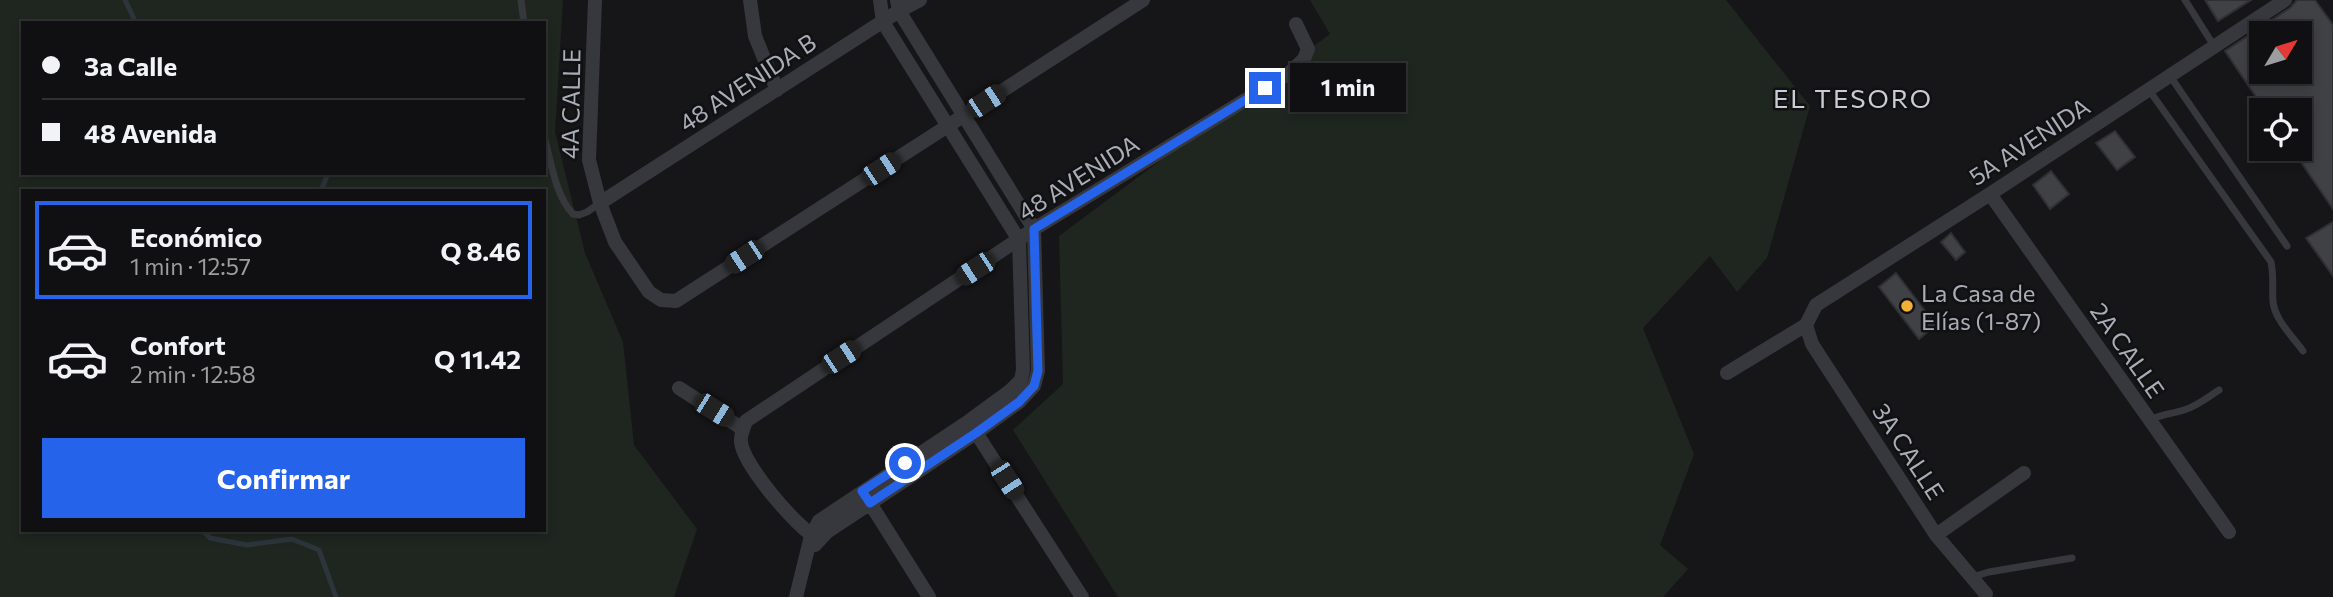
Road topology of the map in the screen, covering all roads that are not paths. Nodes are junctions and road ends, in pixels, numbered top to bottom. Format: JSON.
{"nodes":[{"id":1,"x":521,"y":0,"type":"edge"},
{"id":2,"x":595,"y":0,"type":"edge"},
{"id":3,"x":750,"y":0,"type":"edge"},
{"id":4,"x":880,"y":0,"type":"edge"},
{"id":5,"x":920,"y":0,"type":"edge"},
{"id":6,"x":1143,"y":0,"type":"edge"},
{"id":7,"x":2185,"y":0,"type":"edge"},
{"id":8,"x":2285,"y":0,"type":"edge"},
{"id":9,"x":898,"y":5,"type":"edge"},
{"id":10,"x":524,"y":21,"type":"edge"},
{"id":11,"x":883,"y":22,"type":"junction"},
{"id":12,"x":1296,"y":24,"type":"dead end"},
{"id":13,"x":2214,"y":46,"type":"junction"},
{"id":14,"x":2170,"y":76,"type":"junction"},
{"id":15,"x":2149,"y":89,"type":"junction"},
{"id":16,"x":777,"y":90,"type":"junction"},
{"id":17,"x":964,"y":116,"type":"junction"},
{"id":18,"x":950,"y":125,"type":"junction"},
{"id":19,"x":546,"y":144,"type":"edge"},
{"id":20,"x":1990,"y":194,"type":"junction"},
{"id":21,"x":600,"y":203,"type":"junction"},
{"id":22,"x":1034,"y":229,"type":"junction"},
{"id":23,"x":1019,"y":240,"type":"junction"},
{"id":24,"x":2287,"y":246,"type":"dead end"},
{"id":25,"x":1805,"y":325,"type":"junction"},
{"id":26,"x":2303,"y":351,"type":"dead end"},
{"id":27,"x":1727,"y":373,"type":"dead end"},
{"id":28,"x":679,"y":388,"type":"dead end"},
{"id":29,"x":2219,"y":390,"type":"dead end"},
{"id":30,"x":2150,"y":420,"type":"junction"},
{"id":31,"x":973,"y":427,"type":"junction"},
{"id":32,"x":743,"y":429,"type":"junction"},
{"id":33,"x":2024,"y":473,"type":"dead end"},
{"id":34,"x":866,"y":497,"type":"junction"},
{"id":35,"x":2229,"y":533,"type":"dead end"},
{"id":36,"x":1937,"y":535,"type":"junction"},
{"id":37,"x":815,"y":538,"type":"junction"},
{"id":38,"x":2072,"y":558,"type":"dead end"},
{"id":39,"x":1972,"y":577,"type":"junction"},
{"id":40,"x":1986,"y":594,"type":"dead end"},
{"id":41,"x":796,"y":597,"type":"edge"},
{"id":42,"x":929,"y":597,"type":"edge"},
{"id":43,"x":1082,"y":597,"type":"edge"}],
"edges":[{"from":1,"to":10,"type":"lane"},
{"from":2,"to":21,"type":"street","name":"4A CALLE"},
{"from":3,"to":16,"type":"street"},
{"from":4,"to":11,"type":"street"},
{"from":5,"to":9,"type":"street","name":"48 AVENIDA B"},
{"from":6,"to":17,"type":"street"},
{"from":7,"to":13,"type":"lane"},
{"from":8,"to":13,"type":"street","name":"5A AVENIDA"},
{"from":9,"to":11,"type":"street","name":"48 AVENIDA B"},
{"from":9,"to":17,"type":"street"},
{"from":11,"to":16,"type":"street","name":"48 AVENIDA B"},
{"from":11,"to":18,"type":"street"},
{"from":12,"to":22,"type":"street","name":"48 AVENIDA"},
{"from":13,"to":14,"type":"street","name":"5A AVENIDA"},
{"from":14,"to":15,"type":"street","name":"5A AVENIDA"},
{"from":14,"to":24,"type":"lane"},
{"from":15,"to":20,"type":"street","name":"5A AVENIDA"},
{"from":15,"to":26,"type":"lane"},
{"from":16,"to":21,"type":"street","name":"48 AVENIDA B"},
{"from":17,"to":18,"type":"street"},
{"from":17,"to":22,"type":"street"},
{"from":18,"to":21,"type":"street","name":"4A CALLE"},
{"from":18,"to":23,"type":"street"},
{"from":19,"to":21,"type":"lane"},
{"from":20,"to":25,"type":"street","name":"5A AVENIDA"},
{"from":20,"to":30,"type":"street","name":"2A CALLE"},
{"from":22,"to":23,"type":"street","name":"48 AVENIDA"},
{"from":22,"to":31,"type":"street"},
{"from":23,"to":31,"type":"street"},
{"from":23,"to":32,"type":"street","name":"48 AVENIDA"},
{"from":25,"to":27,"type":"street","name":"5A AVENIDA"},
{"from":25,"to":36,"type":"street","name":"3A CALLE"},
{"from":28,"to":32,"type":"street"},
{"from":29,"to":30,"type":"lane"},
{"from":30,"to":35,"type":"street","name":"2A CALLE"},
{"from":31,"to":34,"type":"street"},
{"from":31,"to":43,"type":"street"},
{"from":32,"to":37,"type":"street"},
{"from":33,"to":36,"type":"street"},
{"from":34,"to":37,"type":"street"},
{"from":34,"to":42,"type":"street"},
{"from":36,"to":39,"type":"street","name":"3A CALLE"},
{"from":37,"to":41,"type":"street"},
{"from":38,"to":39,"type":"lane"},
{"from":39,"to":40,"type":"street","name":"3A CALLE"}]}
